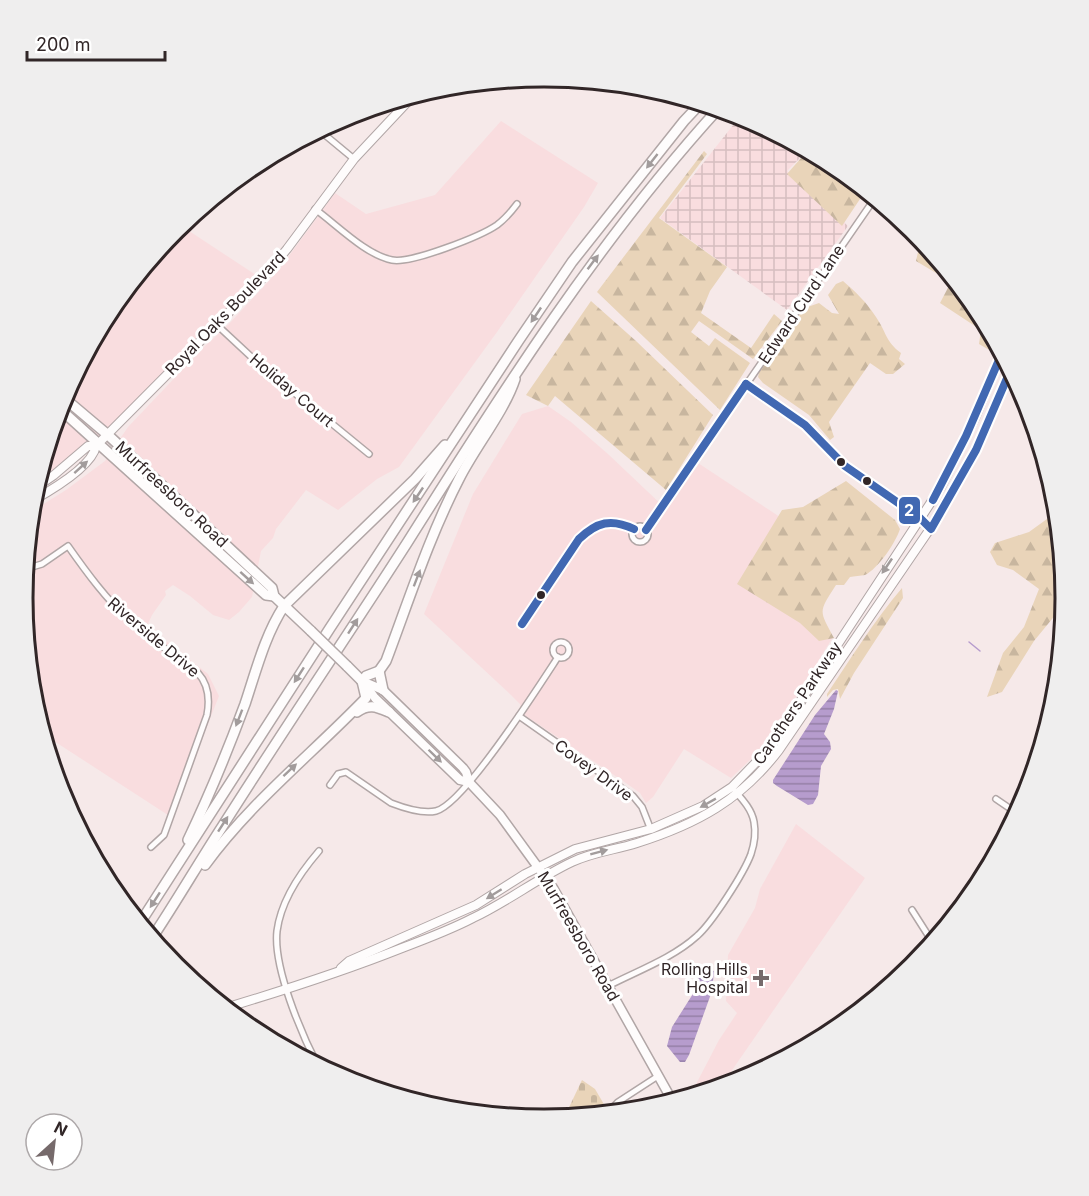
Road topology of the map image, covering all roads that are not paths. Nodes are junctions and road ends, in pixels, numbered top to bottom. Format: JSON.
{"nodes":[{"id":1,"x":403,"y":107,"type":"edge"},
{"id":2,"x":695,"y":110,"type":"edge"},
{"id":3,"x":713,"y":115,"type":"edge"},
{"id":4,"x":325,"y":136,"type":"edge"},
{"id":5,"x":354,"y":159,"type":"junction"},
{"id":6,"x":517,"y":204,"type":"dead end"},
{"id":7,"x":871,"y":204,"type":"edge"},
{"id":8,"x":315,"y":209,"type":"junction"},
{"id":9,"x":217,"y":325,"type":"junction"},
{"id":10,"x":998,"y":362,"type":"edge"},
{"id":11,"x":520,"y":366,"type":"junction"},
{"id":12,"x":496,"y":375,"type":"junction"},
{"id":13,"x":1006,"y":379,"type":"edge"},
{"id":14,"x":746,"y":384,"type":"junction"},
{"id":15,"x":71,"y":404,"type":"edge"},
{"id":16,"x":67,"y":416,"type":"edge"},
{"id":17,"x":108,"y":435,"type":"junction"},
{"id":18,"x":98,"y":445,"type":"junction"},
{"id":19,"x":369,"y":454,"type":"dead end"},
{"id":20,"x":47,"y":480,"type":"edge"},
{"id":21,"x":44,"y":493,"type":"edge"},
{"id":22,"x":920,"y":518,"type":"junction"},
{"id":23,"x":933,"y":526,"type":"junction"},
{"id":24,"x":646,"y":530,"type":"dead end"},
{"id":25,"x":34,"y":566,"type":"edge"},
{"id":26,"x":274,"y":596,"type":"junction"},
{"id":27,"x":284,"y":606,"type":"junction"},
{"id":28,"x":558,"y":657,"type":"dead end"},
{"id":29,"x":379,"y":671,"type":"junction"},
{"id":30,"x":362,"y":681,"type":"junction"},
{"id":31,"x":383,"y":690,"type":"junction"},
{"id":32,"x":389,"y":712,"type":"junction"},
{"id":33,"x":519,"y":716,"type":"junction"},
{"id":34,"x":347,"y":717,"type":"junction"},
{"id":35,"x":469,"y":782,"type":"junction"},
{"id":36,"x":330,"y":785,"type":"dead end"},
{"id":37,"x":735,"y":791,"type":"junction"},
{"id":38,"x":996,"y":799,"type":"dead end"},
{"id":39,"x":1010,"y":809,"type":"edge"},
{"id":40,"x":652,"y":833,"type":"junction"},
{"id":41,"x":151,"y":847,"type":"dead end"},
{"id":42,"x":319,"y":850,"type":"dead end"},
{"id":43,"x":539,"y":867,"type":"junction"},
{"id":44,"x":546,"y":876,"type":"junction"},
{"id":45,"x":170,"y":877,"type":"junction"},
{"id":46,"x":182,"y":892,"type":"junction"},
{"id":47,"x":912,"y":910,"type":"dead end"},
{"id":48,"x":145,"y":916,"type":"edge"},
{"id":49,"x":427,"y":927,"type":"junction"},
{"id":50,"x":157,"y":931,"type":"edge"},
{"id":51,"x":431,"y":936,"type":"junction"},
{"id":52,"x":928,"y":936,"type":"edge"},
{"id":53,"x":332,"y":974,"type":"junction"},
{"id":54,"x":608,"y":986,"type":"junction"},
{"id":55,"x":288,"y":990,"type":"junction"},
{"id":56,"x":235,"y":1005,"type":"edge"},
{"id":57,"x":312,"y":1054,"type":"edge"},
{"id":58,"x":658,"y":1076,"type":"junction"},
{"id":59,"x":668,"y":1094,"type":"edge"},
{"id":60,"x":616,"y":1104,"type":"edge"}],
"edges":[{"from":1,"to":5,"type":"main road","name":"Royal Oaks Boulevard"},
{"from":2,"to":12,"type":"highway","one_way":true},
{"from":11,"to":3,"type":"highway","one_way":true},
{"from":4,"to":5,"type":"street"},
{"from":5,"to":8,"type":"main road","name":"Royal Oaks Boulevard"},
{"from":6,"to":8,"type":"street"},
{"from":7,"to":14,"type":"street","name":"Edward Curd Lane"},
{"from":8,"to":9,"type":"main road","name":"Royal Oaks Boulevard"},
{"from":9,"to":17,"type":"main road","name":"Royal Oaks Boulevard"},
{"from":9,"to":19,"type":"street","name":"Holiday Court"},
{"from":10,"to":22,"type":"main road","name":"Carothers Parkway"},
{"from":29,"to":11,"type":"highway","one_way":true},
{"from":46,"to":11,"type":"highway","one_way":true},
{"from":12,"to":27,"type":"highway"},
{"from":12,"to":45,"type":"highway","one_way":true},
{"from":13,"to":23,"type":"main road","name":"Carothers Parkway"},
{"from":14,"to":22,"type":"street"},
{"from":14,"to":24,"type":"street","name":"Edward Curd Lane"},
{"from":15,"to":17,"type":"highway","name":"Murfreesboro Road"},
{"from":16,"to":18,"type":"highway","name":"Murfreesboro Road"},
{"from":17,"to":18,"type":"main road","name":"Royal Oaks Boulevard"},
{"from":17,"to":26,"type":"highway","name":"Murfreesboro Road"},
{"from":18,"to":20,"type":"main road"},
{"from":21,"to":18,"type":"main road","one_way":true},
{"from":18,"to":26,"type":"highway","name":"Murfreesboro Road","one_way":true},
{"from":22,"to":23,"type":"street"},
{"from":22,"to":37,"type":"main road","name":"Carothers Parkway","one_way":true},
{"from":23,"to":37,"type":"main road","name":"Carothers Parkway"},
{"from":25,"to":41,"type":"street","name":"Riverside Drive"},
{"from":26,"to":27,"type":"highway","name":"Murfreesboro Road"},
{"from":27,"to":30,"type":"highway","name":"Murfreesboro Road","bridge":true},
{"from":27,"to":45,"type":"highway","one_way":true},
{"from":28,"to":33,"type":"street"},
{"from":29,"to":30,"type":"highway"},
{"from":29,"to":31,"type":"highway"},
{"from":30,"to":31,"type":"main road","name":"Murfreesboro Road"},
{"from":30,"to":32,"type":"main road","name":"Murfreesboro Road"},
{"from":30,"to":34,"type":"highway"},
{"from":31,"to":35,"type":"main road","name":"Murfreesboro Road"},
{"from":32,"to":34,"type":"highway"},
{"from":32,"to":35,"type":"main road","name":"Murfreesboro Road","one_way":true},
{"from":33,"to":35,"type":"street"},
{"from":33,"to":40,"type":"street","name":"Covey Drive"},
{"from":46,"to":34,"type":"highway","one_way":true},
{"from":35,"to":36,"type":"street"},
{"from":35,"to":43,"type":"main road","name":"Murfreesboro Road"},
{"from":37,"to":40,"type":"main road","name":"Carothers Parkway"},
{"from":37,"to":54,"type":"street"},
{"from":38,"to":39,"type":"street"},
{"from":40,"to":43,"type":"main road","name":"Carothers Parkway"},
{"from":44,"to":40,"type":"main road","name":"Carothers Parkway","one_way":true},
{"from":42,"to":55,"type":"street"},
{"from":43,"to":44,"type":"main road","name":"Murfreesboro Road"},
{"from":43,"to":49,"type":"main road","name":"Carothers Parkway","one_way":true},
{"from":44,"to":51,"type":"main road","name":"Carothers Parkway"},
{"from":44,"to":54,"type":"main road","name":"Murfreesboro Road"},
{"from":45,"to":48,"type":"highway","one_way":true},
{"from":46,"to":50,"type":"highway"},
{"from":47,"to":52,"type":"street"},
{"from":49,"to":51,"type":"main road"},
{"from":49,"to":53,"type":"main road","name":"Carothers Parkway"},
{"from":51,"to":53,"type":"main road","name":"Carothers Parkway"},
{"from":53,"to":55,"type":"main road","name":"Carothers Parkway"},
{"from":54,"to":58,"type":"main road","name":"Murfreesboro Road"},
{"from":55,"to":56,"type":"main road","name":"Carothers Parkway"},
{"from":55,"to":57,"type":"street"},
{"from":58,"to":59,"type":"main road","name":"Murfreesboro Road"},
{"from":58,"to":60,"type":"street"}]}
